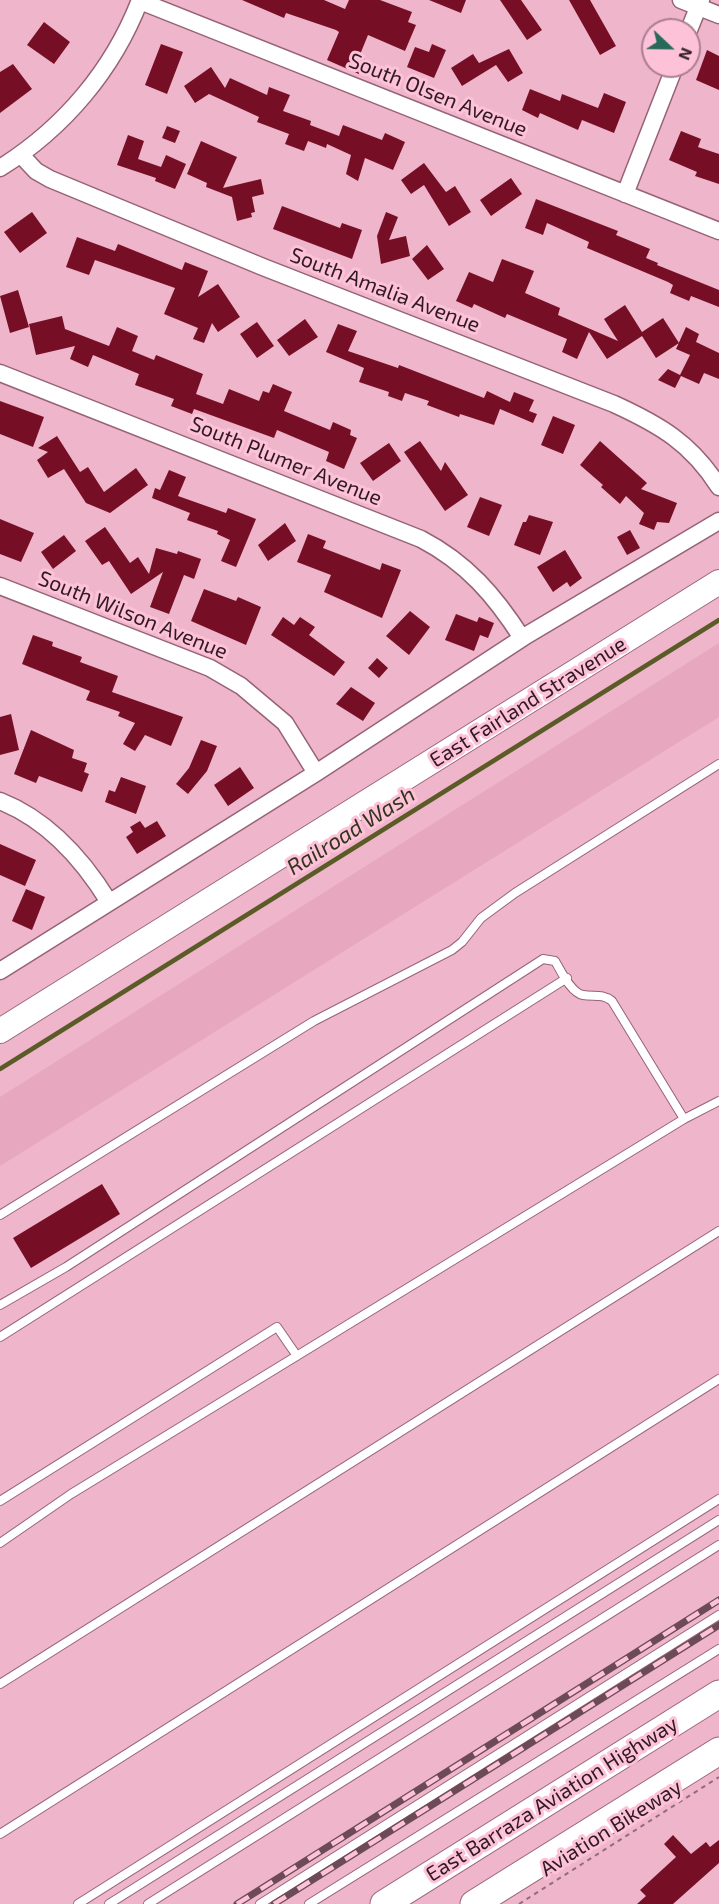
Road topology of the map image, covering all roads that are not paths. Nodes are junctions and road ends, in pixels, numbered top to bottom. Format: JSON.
{"nodes":[{"id":1,"x":140,"y":0,"type":"edge"},
{"id":2,"x":681,"y":0,"type":"edge"},
{"id":3,"x":700,"y":3,"type":"edge"},
{"id":4,"x":719,"y":15,"type":"edge"},
{"id":5,"x":694,"y":18,"type":"edge"},
{"id":6,"x":670,"y":78,"type":"edge"},
{"id":7,"x":21,"y":155,"type":"junction"},
{"id":8,"x":0,"y":168,"type":"edge"},
{"id":9,"x":625,"y":194,"type":"junction"},
{"id":10,"x":719,"y":231,"type":"edge"},
{"id":11,"x":0,"y":373,"type":"edge"},
{"id":12,"x":719,"y":487,"type":"edge"},
{"id":13,"x":719,"y":521,"type":"edge"},
{"id":14,"x":719,"y":582,"type":"edge"},
{"id":15,"x":0,"y":586,"type":"edge"},
{"id":16,"x":522,"y":638,"type":"junction"},
{"id":17,"x":719,"y":764,"type":"edge"},
{"id":18,"x":316,"y":773,"type":"junction"},
{"id":19,"x":0,"y":801,"type":"edge"},
{"id":20,"x":109,"y":902,"type":"junction"},
{"id":21,"x":0,"y":971,"type":"edge"},
{"id":22,"x":567,"y":978,"type":"junction"},
{"id":23,"x":0,"y":1031,"type":"edge"},
{"id":24,"x":719,"y":1101,"type":"edge"},
{"id":25,"x":684,"y":1119,"type":"junction"},
{"id":26,"x":0,"y":1215,"type":"edge"},
{"id":27,"x":719,"y":1231,"type":"edge"},
{"id":28,"x":0,"y":1305,"type":"edge"},
{"id":29,"x":0,"y":1337,"type":"edge"},
{"id":30,"x":297,"y":1356,"type":"junction"},
{"id":31,"x":719,"y":1379,"type":"edge"},
{"id":32,"x":719,"y":1499,"type":"edge"},
{"id":33,"x":0,"y":1501,"type":"edge"},
{"id":34,"x":719,"y":1520,"type":"edge"},
{"id":35,"x":0,"y":1543,"type":"edge"},
{"id":36,"x":719,"y":1545,"type":"edge"},
{"id":37,"x":719,"y":1615,"type":"edge"},
{"id":38,"x":719,"y":1648,"type":"edge"},
{"id":39,"x":0,"y":1684,"type":"edge"},
{"id":40,"x":719,"y":1694,"type":"edge"},
{"id":41,"x":719,"y":1751,"type":"edge"},
{"id":42,"x":0,"y":1834,"type":"edge"},
{"id":43,"x":78,"y":1904,"type":"edge"},
{"id":44,"x":108,"y":1904,"type":"edge"},
{"id":45,"x":148,"y":1904,"type":"edge"},
{"id":46,"x":260,"y":1904,"type":"edge"},
{"id":47,"x":309,"y":1904,"type":"edge"},
{"id":48,"x":384,"y":1904,"type":"edge"},
{"id":49,"x":474,"y":1904,"type":"edge"}],
"edges":[{"from":1,"to":7,"type":"street"},
{"from":1,"to":9,"type":"street","name":"South Olsen Avenue"},
{"from":2,"to":3,"type":"street"},
{"from":3,"to":4,"type":"street"},
{"from":3,"to":5,"type":"street"},
{"from":6,"to":9,"type":"street"},
{"from":7,"to":8,"type":"street"},
{"from":7,"to":12,"type":"street","name":"South Amalia Avenue"},
{"from":9,"to":10,"type":"street","name":"South Olsen Avenue"},
{"from":11,"to":16,"type":"street","name":"South Plumer Avenue"},
{"from":13,"to":16,"type":"street"},
{"from":14,"to":23,"type":"street","name":"East Fairland Stravenue"},
{"from":15,"to":18,"type":"street","name":"South Wilson Avenue"},
{"from":16,"to":18,"type":"street"},
{"from":17,"to":26,"type":"lane"},
{"from":18,"to":20,"type":"street"},
{"from":19,"to":20,"type":"street"},
{"from":20,"to":21,"type":"street"},
{"from":22,"to":25,"type":"lane"},
{"from":22,"to":28,"type":"lane"},
{"from":22,"to":29,"type":"lane"},
{"from":24,"to":25,"type":"lane"},
{"from":25,"to":30,"type":"lane"},
{"from":27,"to":39,"type":"lane"},
{"from":30,"to":33,"type":"lane"},
{"from":30,"to":35,"type":"lane"},
{"from":31,"to":42,"type":"lane"},
{"from":32,"to":43,"type":"lane"},
{"from":34,"to":44,"type":"lane"},
{"from":36,"to":45,"type":"lane"},
{"from":37,"to":46,"type":"lane"},
{"from":38,"to":47,"type":"lane"},
{"from":40,"to":48,"type":"main road","name":"East Barraza Aviation Highway"},
{"from":41,"to":49,"type":"main road"}]}
